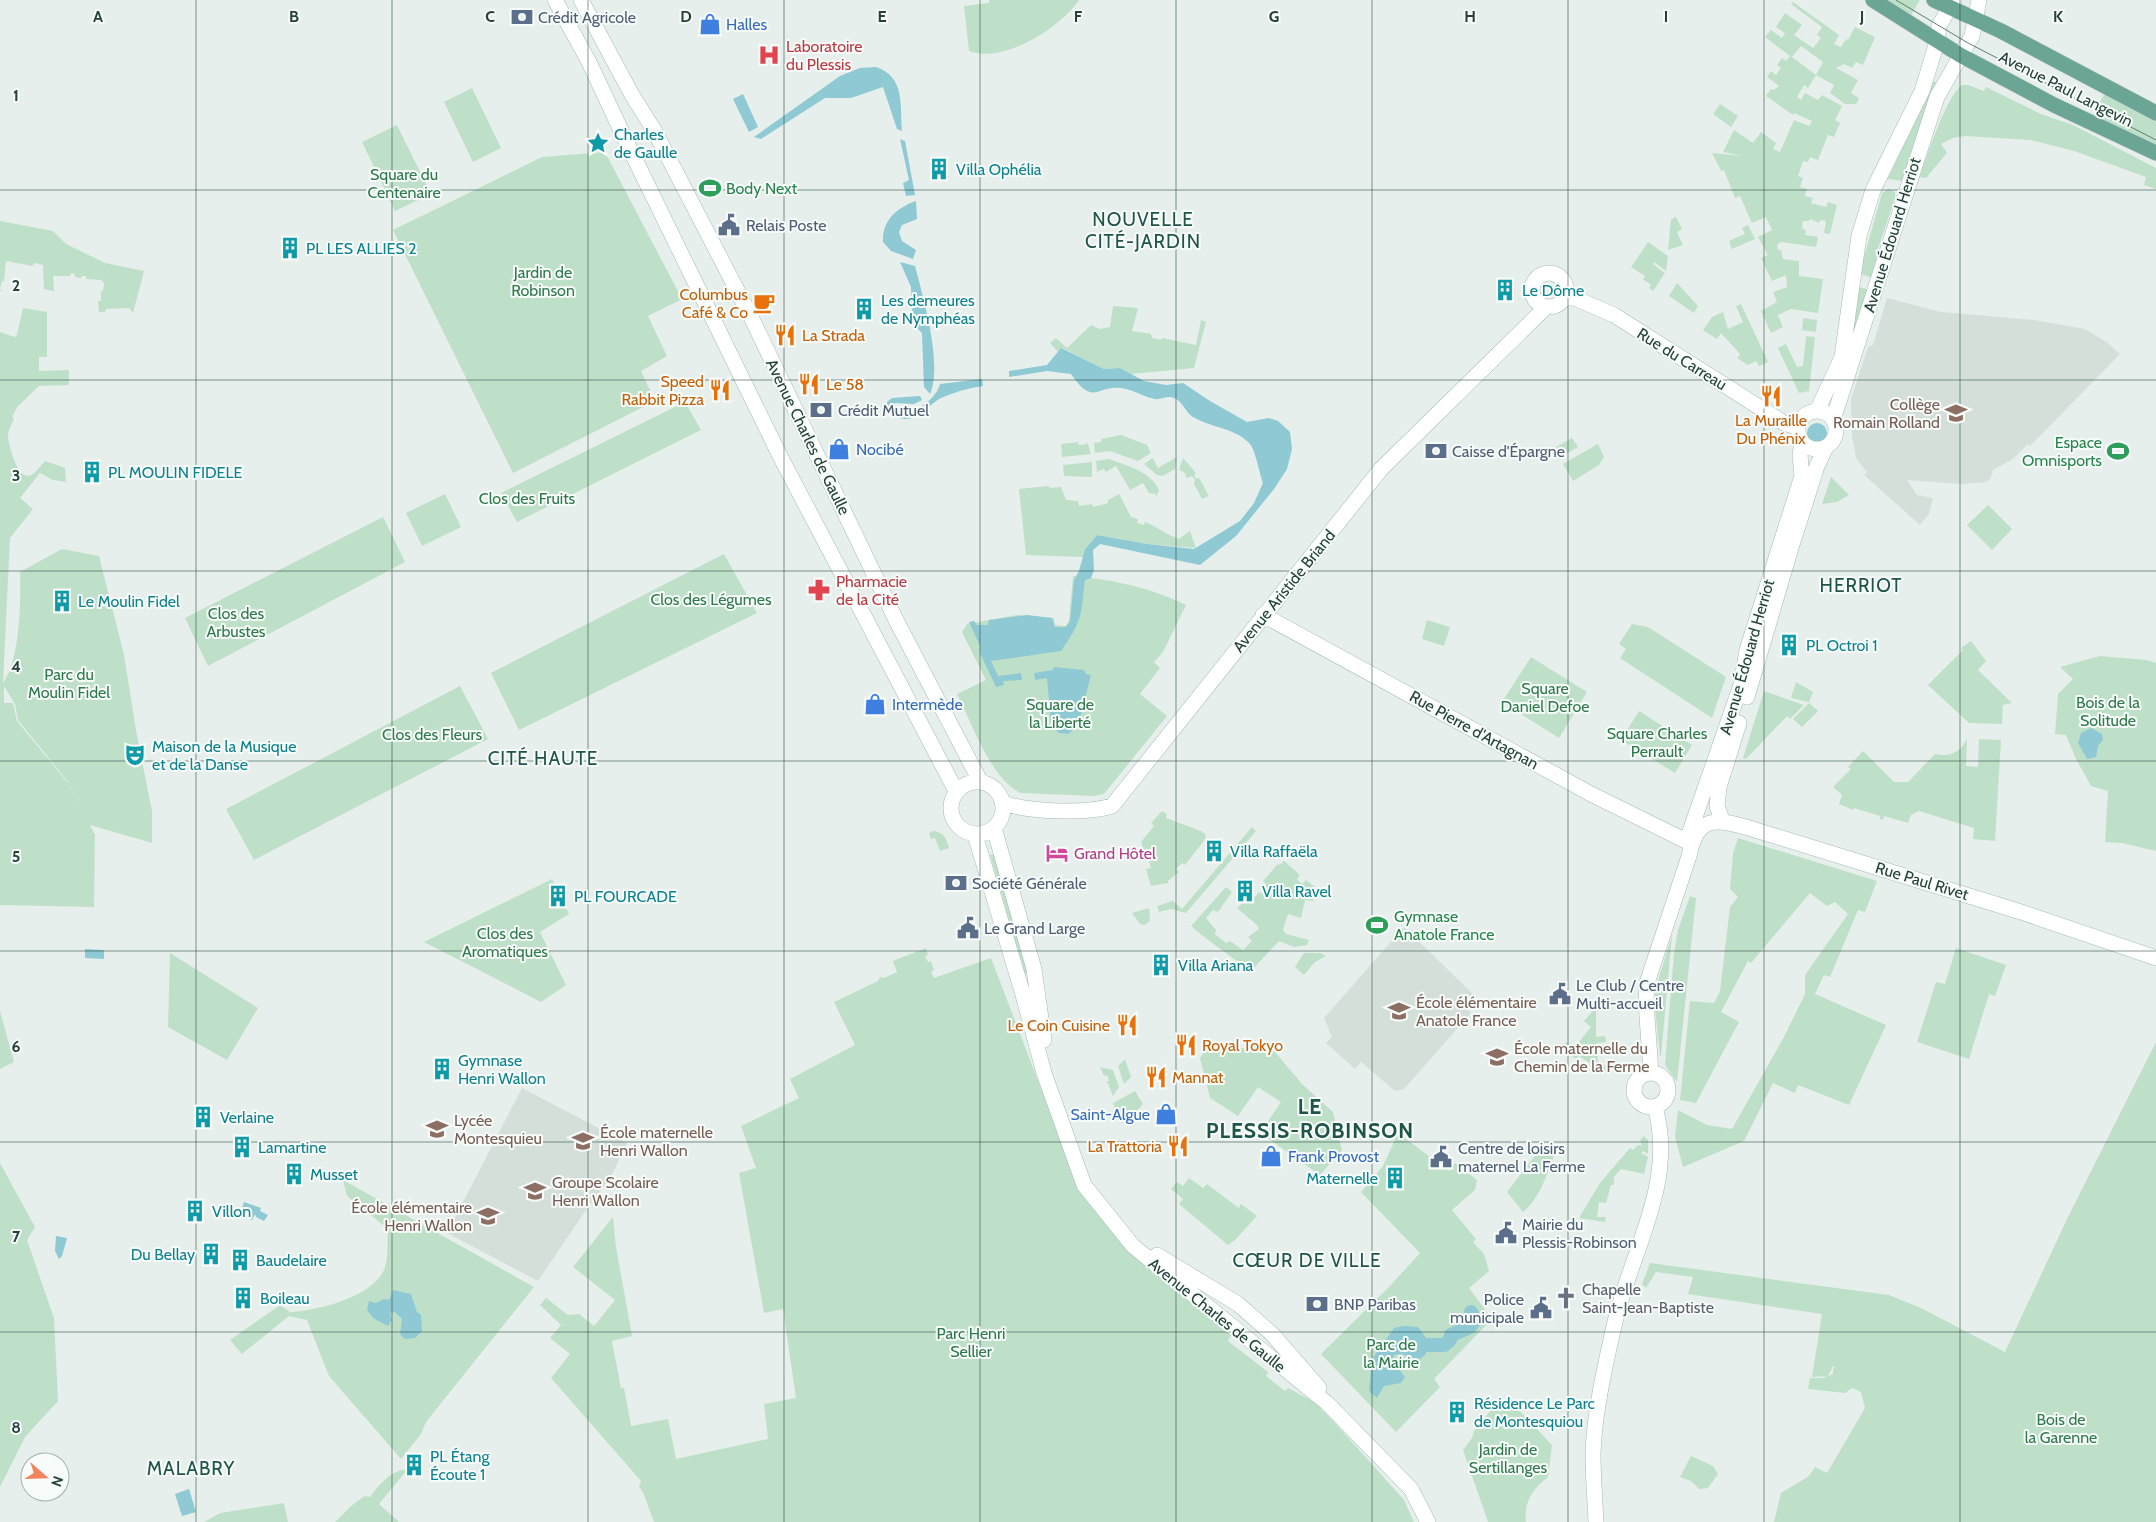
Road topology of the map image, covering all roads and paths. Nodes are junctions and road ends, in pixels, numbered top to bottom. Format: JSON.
{"nodes":[{"id":1,"x":555,"y":0,"type":"edge"},
{"id":2,"x":1873,"y":0,"type":"edge"},
{"id":3,"x":1934,"y":0,"type":"edge"},
{"id":4,"x":1979,"y":0,"type":"edge"},
{"id":5,"x":1952,"y":4,"type":"edge"},
{"id":6,"x":585,"y":5,"type":"edge"},
{"id":7,"x":1974,"y":20,"type":"junction"},
{"id":8,"x":566,"y":21,"type":"junction"},
{"id":9,"x":1937,"y":42,"type":"junction"},
{"id":10,"x":1960,"y":55,"type":"junction"},
{"id":11,"x":632,"y":96,"type":"junction"},
{"id":12,"x":610,"y":106,"type":"junction"},
{"id":13,"x":2156,"y":113,"type":"edge"},
{"id":14,"x":2156,"y":153,"type":"edge"},
{"id":15,"x":1565,"y":294,"type":"junction"},
{"id":16,"x":1546,"y":307,"type":"junction"},
{"id":17,"x":1817,"y":411,"type":"junction"},
{"id":18,"x":1833,"y":420,"type":"junction"},
{"id":19,"x":1800,"y":435,"type":"junction"},
{"id":20,"x":1826,"y":447,"type":"junction"},
{"id":21,"x":1777,"y":558,"type":"junction"},
{"id":22,"x":1263,"y":615,"type":"junction"},
{"id":23,"x":1769,"y":628,"type":"junction"},
{"id":24,"x":980,"y":781,"type":"junction"},
{"id":25,"x":956,"y":792,"type":"junction"},
{"id":26,"x":1003,"y":803,"type":"junction"},
{"id":27,"x":1722,"y":820,"type":"junction"},
{"id":28,"x":994,"y":828,"type":"junction"},
{"id":29,"x":975,"y":835,"type":"junction"},
{"id":30,"x":1689,"y":839,"type":"junction"},
{"id":31,"x":2156,"y":958,"type":"edge"},
{"id":32,"x":1651,"y":1073,"type":"junction"},
{"id":33,"x":1054,"y":1101,"type":"junction"},
{"id":34,"x":1656,"y":1107,"type":"junction"},
{"id":35,"x":1112,"y":1222,"type":"junction"},
{"id":36,"x":1327,"y":1402,"type":"junction"},
{"id":37,"x":1428,"y":1522,"type":"edge"},
{"id":38,"x":1596,"y":1522,"type":"edge"}],
"edges":[{"from":1,"to":8,"type":"street","name":"Avenue Charles de Gaulle"},
{"from":2,"to":9,"type":"main road","name":"Avenue Paul Langevin"},
{"from":3,"to":5,"type":"main road","name":"Avenue Paul Langevin"},
{"from":4,"to":7,"type":"street"},
{"from":5,"to":7,"type":"main road","name":"Avenue Paul Langevin"},
{"from":5,"to":9,"type":"street"},
{"from":6,"to":8,"type":"street"},
{"from":6,"to":11,"type":"street","name":"Avenue Charles de Gaulle"},
{"from":7,"to":10,"type":"street"},
{"from":7,"to":13,"type":"main road","name":"Avenue Paul Langevin"},
{"from":8,"to":12,"type":"street","name":"Avenue Charles de Gaulle"},
{"from":9,"to":10,"type":"main road","name":"Avenue Paul Langevin"},
{"from":9,"to":17,"type":"street","name":"Avenue Édouard Herriot"},
{"from":10,"to":14,"type":"main road","name":"Avenue Paul Langevin"},
{"from":10,"to":18,"type":"street","name":"Avenue Édouard Herriot"},
{"from":11,"to":12,"type":"street"},
{"from":11,"to":24,"type":"street","name":"Avenue Charles de Gaulle"},
{"from":12,"to":25,"type":"street","name":"Avenue Charles de Gaulle"},
{"from":15,"to":16,"type":"street"},
{"from":15,"to":16,"type":"street"},
{"from":15,"to":19,"type":"street","name":"Rue du Carreau"},
{"from":16,"to":22,"type":"street","name":"Avenue Aristide Briand"},
{"from":17,"to":18,"type":"street"},
{"from":17,"to":19,"type":"street"},
{"from":18,"to":20,"type":"street"},
{"from":19,"to":20,"type":"street"},
{"from":19,"to":21,"type":"street","name":"Avenue Édouard Herriot"},
{"from":20,"to":23,"type":"street","name":"Avenue Édouard Herriot"},
{"from":21,"to":23,"type":"street","name":"Avenue Édouard Herriot"},
{"from":21,"to":30,"type":"street","name":"Avenue Édouard Herriot"},
{"from":22,"to":26,"type":"street","name":"Avenue Aristide Briand"},
{"from":22,"to":30,"type":"street","name":"Rue Pierre d'Artagnan"},
{"from":23,"to":27,"type":"street","name":"Avenue Édouard Herriot"},
{"from":24,"to":25,"type":"street"},
{"from":24,"to":26,"type":"street"},
{"from":25,"to":29,"type":"street"},
{"from":26,"to":28,"type":"street"},
{"from":27,"to":30,"type":"street"},
{"from":27,"to":31,"type":"street","name":"Rue Paul Rivet"},
{"from":28,"to":29,"type":"street"},
{"from":28,"to":33,"type":"street","name":"Avenue Charles de Gaulle"},
{"from":29,"to":33,"type":"street","name":"Avenue Charles de Gaulle"},
{"from":30,"to":32,"type":"street","name":"Avenue Édouard Herriot"},
{"from":32,"to":34,"type":"street"},
{"from":32,"to":34,"type":"street"},
{"from":33,"to":35,"type":"street","name":"Avenue Charles de Gaulle"},
{"from":34,"to":38,"type":"street"},
{"from":35,"to":36,"type":"street","name":"Avenue Charles de Gaulle"},
{"from":35,"to":36,"type":"street","name":"Avenue Charles de Gaulle"},
{"from":36,"to":37,"type":"street","name":"Avenue Charles de Gaulle"}]}
